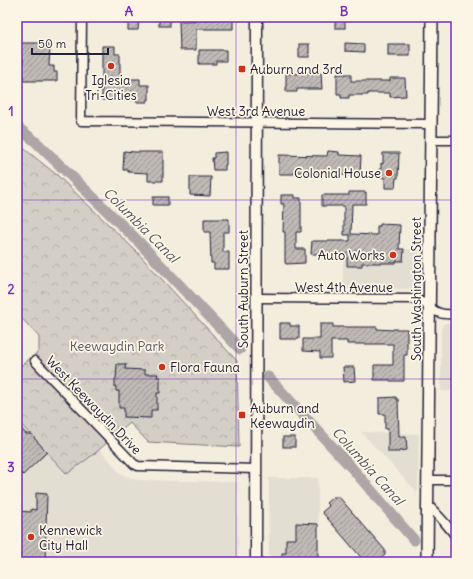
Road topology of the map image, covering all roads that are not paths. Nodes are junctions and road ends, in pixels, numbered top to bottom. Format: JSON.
{"nodes":[{"id":1,"x":82,"y":17,"type":"edge"},
{"id":2,"x":257,"y":17,"type":"edge"},
{"id":3,"x":432,"y":17,"type":"edge"},
{"id":4,"x":257,"y":123,"type":"junction"},
{"id":5,"x":431,"y":124,"type":"junction"},
{"id":6,"x":431,"y":140,"type":"junction"},
{"id":7,"x":456,"y":140,"type":"edge"},
{"id":8,"x":256,"y":298,"type":"junction"},
{"id":9,"x":430,"y":307,"type":"junction"},
{"id":10,"x":456,"y":314,"type":"edge"},
{"id":11,"x":35,"y":361,"type":"dead end"},
{"id":12,"x":256,"y":468,"type":"junction"},
{"id":13,"x":428,"y":480,"type":"junction"},
{"id":14,"x":456,"y":480,"type":"edge"},
{"id":15,"x":428,"y":505,"type":"junction"},
{"id":16,"x":456,"y":537,"type":"edge"},
{"id":17,"x":256,"y":562,"type":"edge"},
{"id":18,"x":427,"y":562,"type":"edge"}],
"edges":[{"from":1,"to":4,"type":"street","name":"West 3rd Avenue"},
{"from":2,"to":4,"type":"street","name":"South Auburn Street"},
{"from":3,"to":5,"type":"main road","name":"South Washington Street"},
{"from":4,"to":5,"type":"street","name":"West 3rd Avenue"},
{"from":4,"to":8,"type":"street","name":"South Auburn Street"},
{"from":5,"to":6,"type":"main road","name":"South Washington Street"},
{"from":6,"to":7,"type":"street"},
{"from":6,"to":9,"type":"main road","name":"South Washington Street"},
{"from":8,"to":9,"type":"street","name":"West 4th Avenue"},
{"from":8,"to":12,"type":"street","name":"South Auburn Street"},
{"from":9,"to":10,"type":"street","name":"West 4th Avenue"},
{"from":9,"to":13,"type":"main road","name":"South Washington Street"},
{"from":11,"to":12,"type":"street","name":"West Keewaydin Drive"},
{"from":12,"to":17,"type":"street","name":"South Auburn Street"},
{"from":13,"to":14,"type":"street"},
{"from":13,"to":15,"type":"main road","name":"South Washington Street"},
{"from":15,"to":16,"type":"street"},
{"from":15,"to":18,"type":"main road","name":"South Washington Street"}]}
